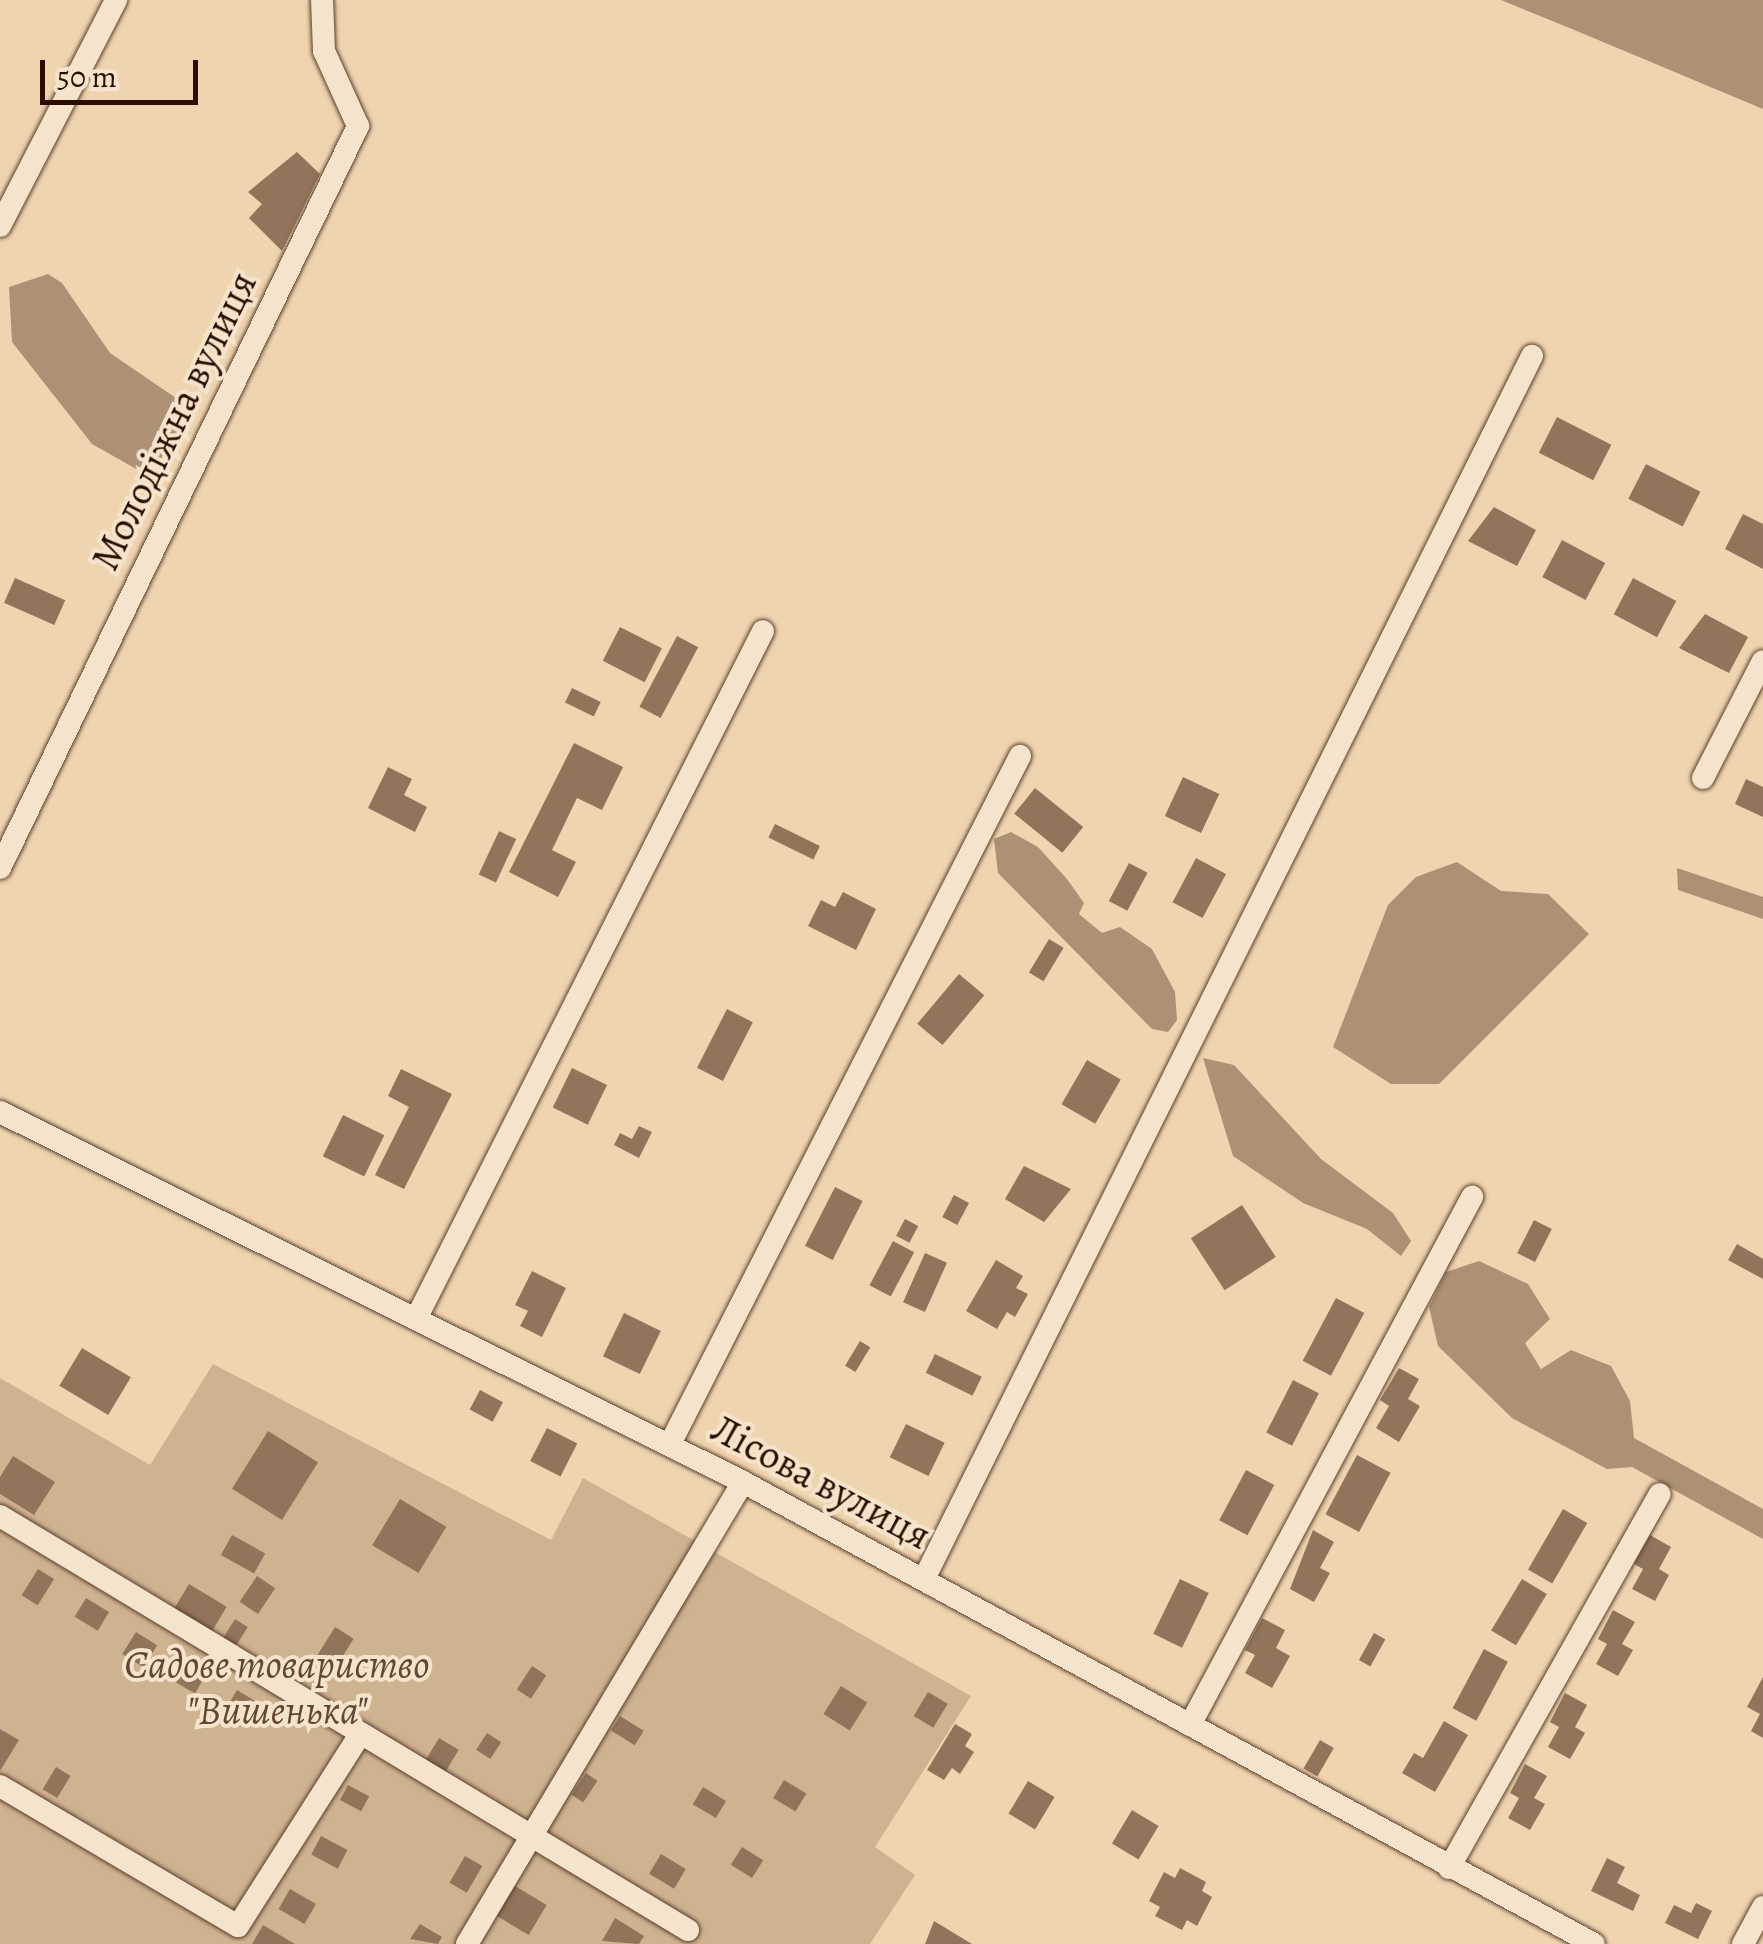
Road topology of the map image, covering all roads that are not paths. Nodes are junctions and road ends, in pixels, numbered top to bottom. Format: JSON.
{"nodes":[{"id":1,"x":116,"y":0,"type":"edge"},
{"id":2,"x":322,"y":0,"type":"edge"},
{"id":3,"x":0,"y":226,"type":"edge"},
{"id":4,"x":1532,"y":356,"type":"dead end"},
{"id":5,"x":763,"y":631,"type":"dead end"},
{"id":6,"x":1763,"y":661,"type":"edge"},
{"id":7,"x":1020,"y":756,"type":"dead end"},
{"id":8,"x":1703,"y":778,"type":"dead end"},
{"id":9,"x":0,"y":868,"type":"edge"},
{"id":10,"x":0,"y":1112,"type":"edge"},
{"id":11,"x":1472,"y":1197,"type":"dead end"},
{"id":12,"x":417,"y":1317,"type":"junction"},
{"id":13,"x":670,"y":1444,"type":"junction"},
{"id":14,"x":743,"y":1482,"type":"junction"},
{"id":15,"x":1660,"y":1494,"type":"dead end"},
{"id":16,"x":0,"y":1516,"type":"edge"},
{"id":17,"x":924,"y":1579,"type":"junction"},
{"id":18,"x":1190,"y":1725,"type":"junction"},
{"id":19,"x":359,"y":1736,"type":"junction"},
{"id":20,"x":0,"y":1786,"type":"edge"},
{"id":21,"x":531,"y":1842,"type":"junction"},
{"id":22,"x":1449,"y":1868,"type":"junction"},
{"id":23,"x":1763,"y":1907,"type":"edge"},
{"id":24,"x":688,"y":1930,"type":"dead end"},
{"id":25,"x":466,"y":1944,"type":"edge"},
{"id":26,"x":1594,"y":1944,"type":"edge"},
{"id":27,"x":1743,"y":1944,"type":"edge"}],
"edges":[{"from":1,"to":3,"type":"street"},
{"from":2,"to":9,"type":"street","name":"Молодіжна вулиця"},
{"from":4,"to":17,"type":"street"},
{"from":5,"to":12,"type":"street"},
{"from":6,"to":8,"type":"street"},
{"from":7,"to":13,"type":"street"},
{"from":10,"to":12,"type":"street","name":"Лісова вулиця"},
{"from":11,"to":18,"type":"street"},
{"from":12,"to":13,"type":"street","name":"Лісова вулиця"},
{"from":13,"to":14,"type":"street","name":"Лісова вулиця"},
{"from":14,"to":17,"type":"street","name":"Лісова вулиця"},
{"from":14,"to":21,"type":"street"},
{"from":15,"to":22,"type":"street"},
{"from":16,"to":19,"type":"street"},
{"from":17,"to":18,"type":"street","name":"Лісова вулиця"},
{"from":18,"to":22,"type":"street","name":"Лісова вулиця"},
{"from":19,"to":20,"type":"street"},
{"from":19,"to":21,"type":"street"},
{"from":21,"to":24,"type":"street"},
{"from":21,"to":25,"type":"street"},
{"from":22,"to":26,"type":"street","name":"Лісова вулиця"},
{"from":23,"to":27,"type":"street"}]}
